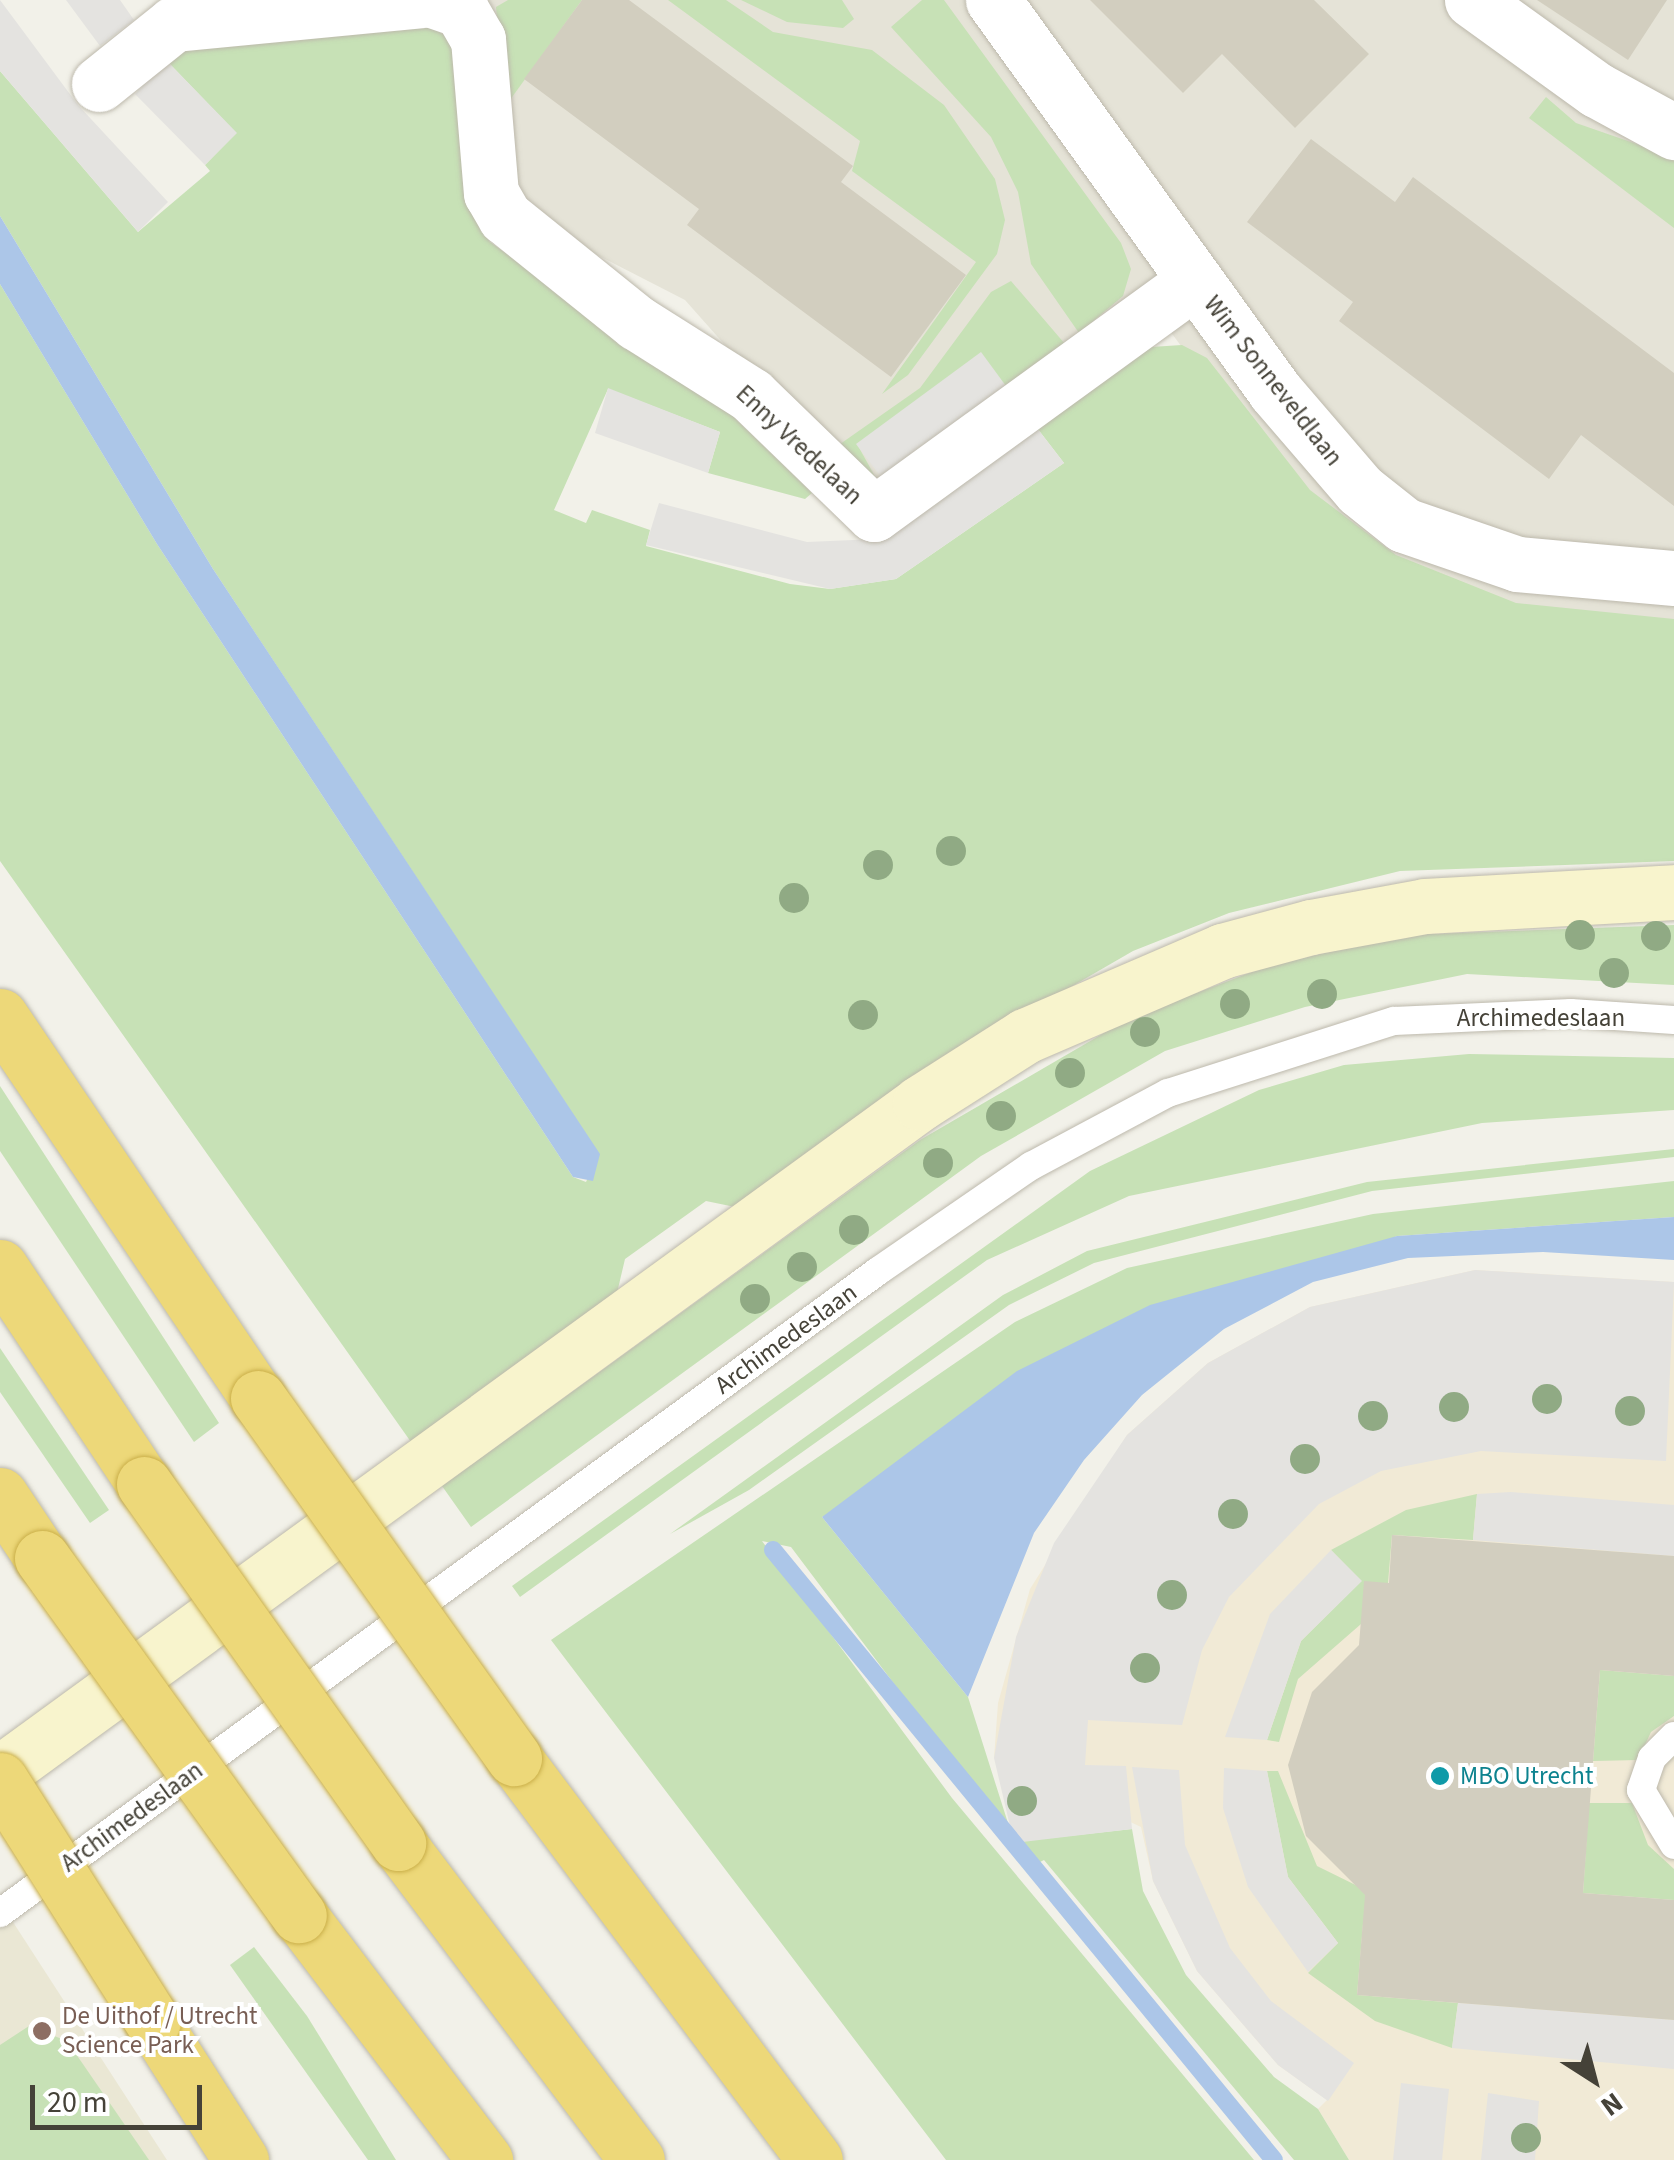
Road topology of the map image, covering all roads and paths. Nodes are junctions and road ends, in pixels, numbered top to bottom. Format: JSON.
{"nodes":[{"id":1,"x":422,"y":0,"type":"edge"},
{"id":2,"x":432,"y":0,"type":"edge"},
{"id":3,"x":993,"y":0,"type":"edge"},
{"id":4,"x":1472,"y":0,"type":"edge"},
{"id":5,"x":99,"y":84,"type":"dead end"},
{"id":6,"x":1674,"y":132,"type":"edge"},
{"id":7,"x":1195,"y":281,"type":"junction"},
{"id":8,"x":1674,"y":578,"type":"edge"},
{"id":9,"x":1674,"y":892,"type":"edge"},
{"id":10,"x":0,"y":1016,"type":"edge"},
{"id":11,"x":1674,"y":1020,"type":"edge"},
{"id":12,"x":0,"y":1267,"type":"edge"},
{"id":13,"x":0,"y":1495,"type":"edge"},
{"id":14,"x":1674,"y":1736,"type":"edge"},
{"id":15,"x":0,"y":1776,"type":"edge"},
{"id":16,"x":1674,"y":1845,"type":"edge"},
{"id":17,"x":0,"y":1914,"type":"edge"},
{"id":18,"x":242,"y":2160,"type":"edge"},
{"id":19,"x":485,"y":2160,"type":"edge"},
{"id":20,"x":637,"y":2160,"type":"edge"},
{"id":21,"x":815,"y":2160,"type":"edge"}],
"edges":[{"from":1,"to":5,"type":"street"},
{"from":2,"to":7,"type":"street","name":"Enny Vredelaan"},
{"from":3,"to":7,"type":"street","name":"Wim Sonneveldlaan"},
{"from":4,"to":6,"type":"street"},
{"from":7,"to":8,"type":"street","name":"Wim Sonneveldlaan"},
{"from":9,"to":15,"type":"main road"},
{"from":10,"to":21,"type":"highway","bridge":true},
{"from":11,"to":17,"type":"lane","name":"Archimedeslaan"},
{"from":12,"to":20,"type":"highway","bridge":true},
{"from":13,"to":19,"type":"highway","bridge":true},
{"from":14,"to":16,"type":"lane"},
{"from":15,"to":18,"type":"highway","bridge":true}]}
